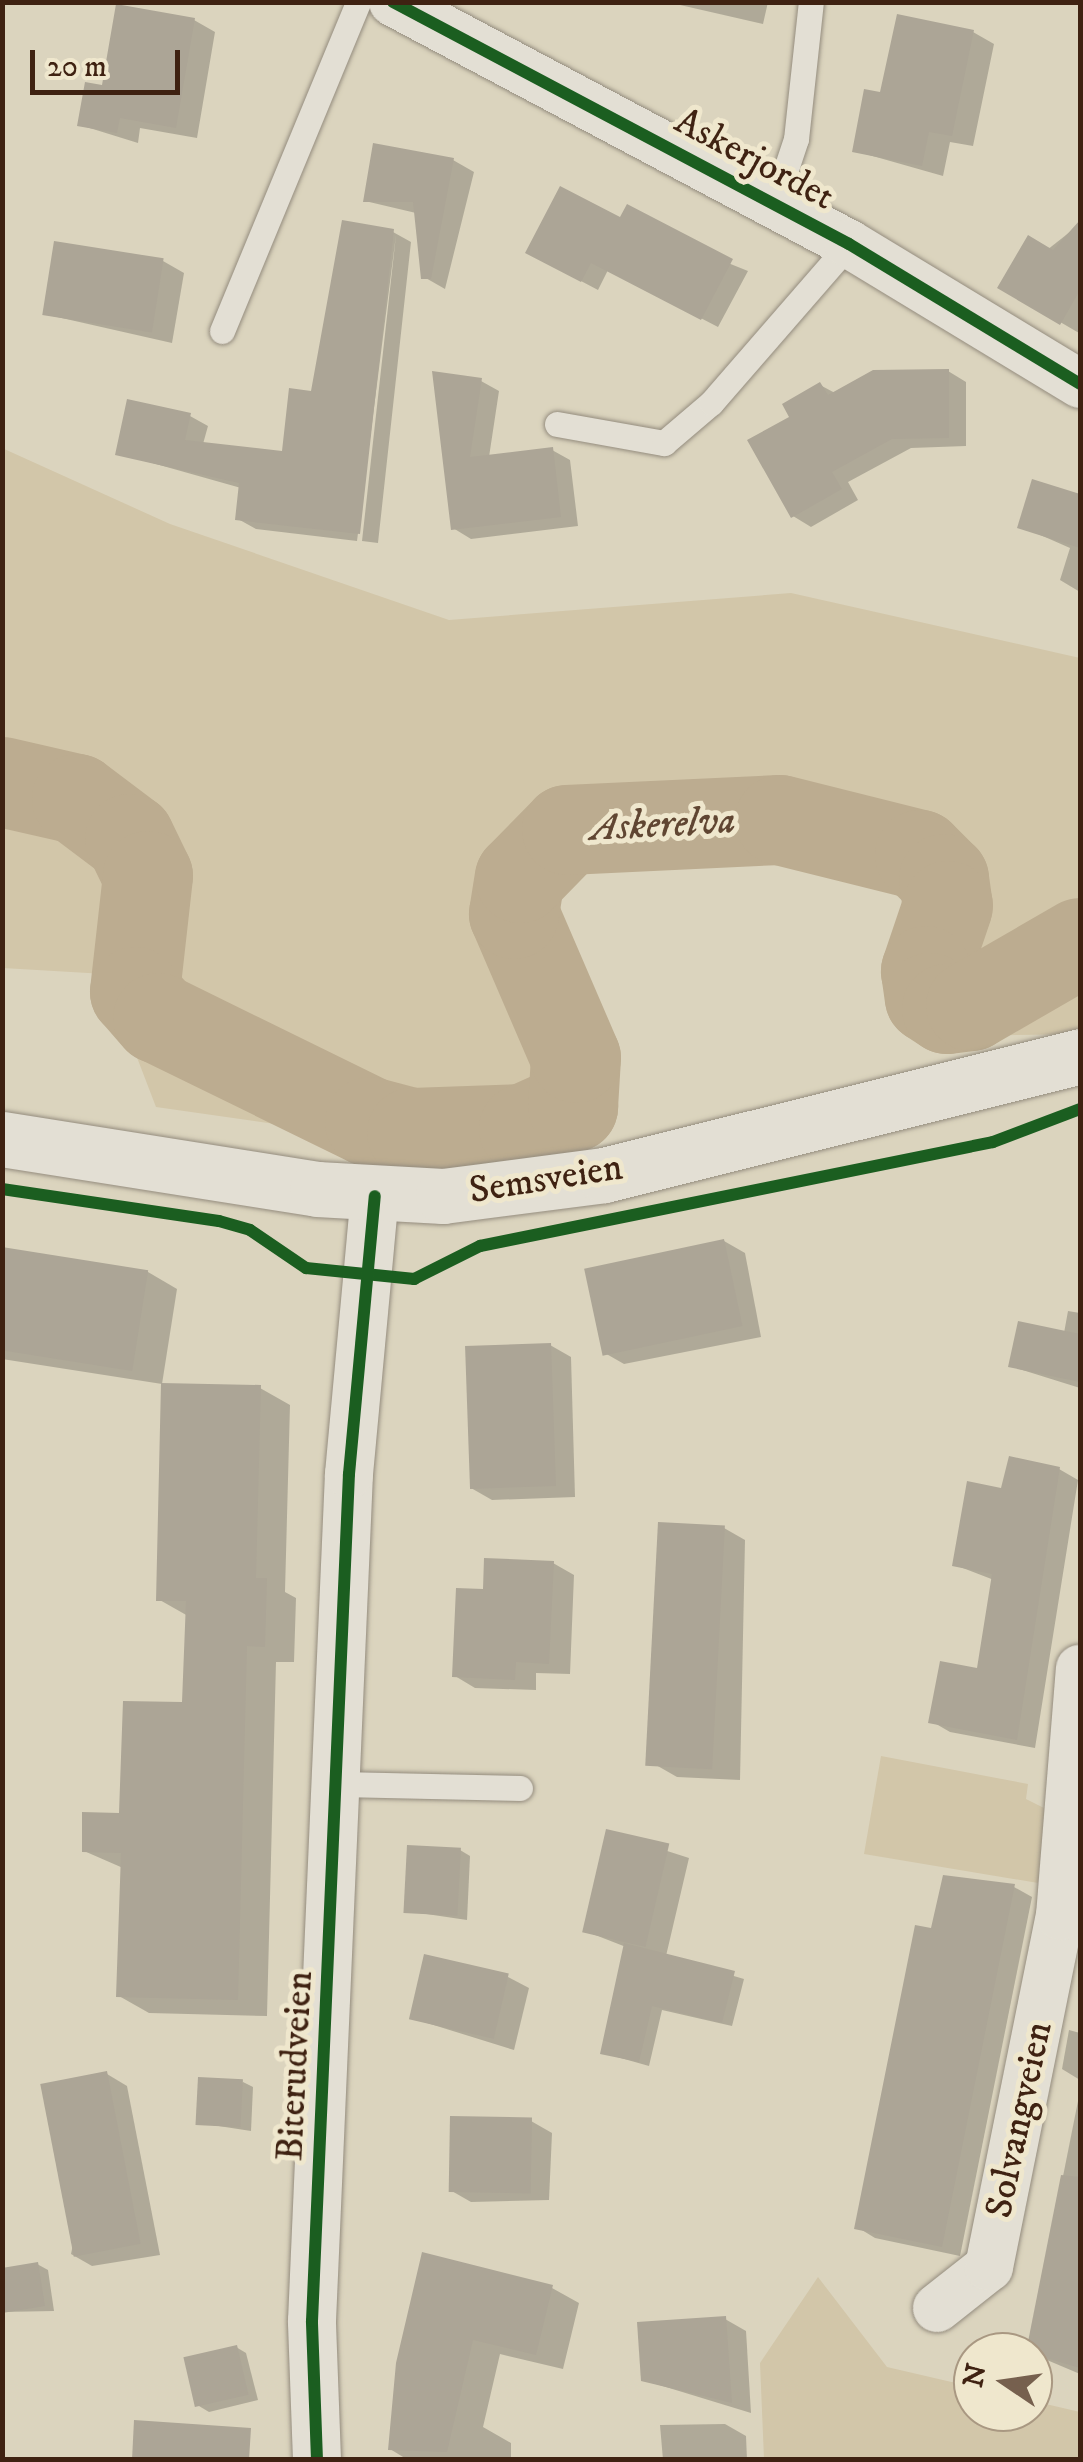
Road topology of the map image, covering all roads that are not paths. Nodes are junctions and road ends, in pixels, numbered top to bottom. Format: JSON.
{"nodes":[{"id":1,"x":358,"y":2,"type":"edge"},
{"id":2,"x":393,"y":2,"type":"edge"},
{"id":3,"x":811,"y":2,"type":"edge"},
{"id":4,"x":774,"y":205,"type":"junction"},
{"id":5,"x":848,"y":244,"type":"junction"},
{"id":6,"x":222,"y":331,"type":"dead end"},
{"id":7,"x":1080,"y":384,"type":"edge"},
{"id":8,"x":556,"y":424,"type":"dead end"},
{"id":9,"x":1080,"y":1056,"type":"edge"},
{"id":10,"x":2,"y":1139,"type":"edge"},
{"id":11,"x":375,"y":1196,"type":"junction"},
{"id":12,"x":1080,"y":1669,"type":"edge"},
{"id":13,"x":341,"y":1784,"type":"junction"},
{"id":14,"x":520,"y":1788,"type":"dead end"},
{"id":15,"x":1071,"y":1908,"type":"edge"},
{"id":16,"x":937,"y":2308,"type":"dead end"},
{"id":17,"x":317,"y":2460,"type":"edge"}],
"edges":[{"from":1,"to":6,"type":"lane"},
{"from":2,"to":4,"type":"street","name":"Askerjordet"},
{"from":3,"to":4,"type":"lane"},
{"from":4,"to":5,"type":"street","name":"Askerjordet"},
{"from":5,"to":7,"type":"street","name":"Askerjordet"},
{"from":5,"to":8,"type":"lane"},
{"from":9,"to":11,"type":"main road","name":"Semsveien"},
{"from":10,"to":11,"type":"main road","name":"Semsveien"},
{"from":11,"to":13,"type":"street","name":"Biterudveien"},
{"from":12,"to":15,"type":"street","name":"Solvangveien"},
{"from":13,"to":14,"type":"lane"},
{"from":13,"to":17,"type":"street","name":"Biterudveien"},
{"from":15,"to":16,"type":"street","name":"Solvangveien"}]}
